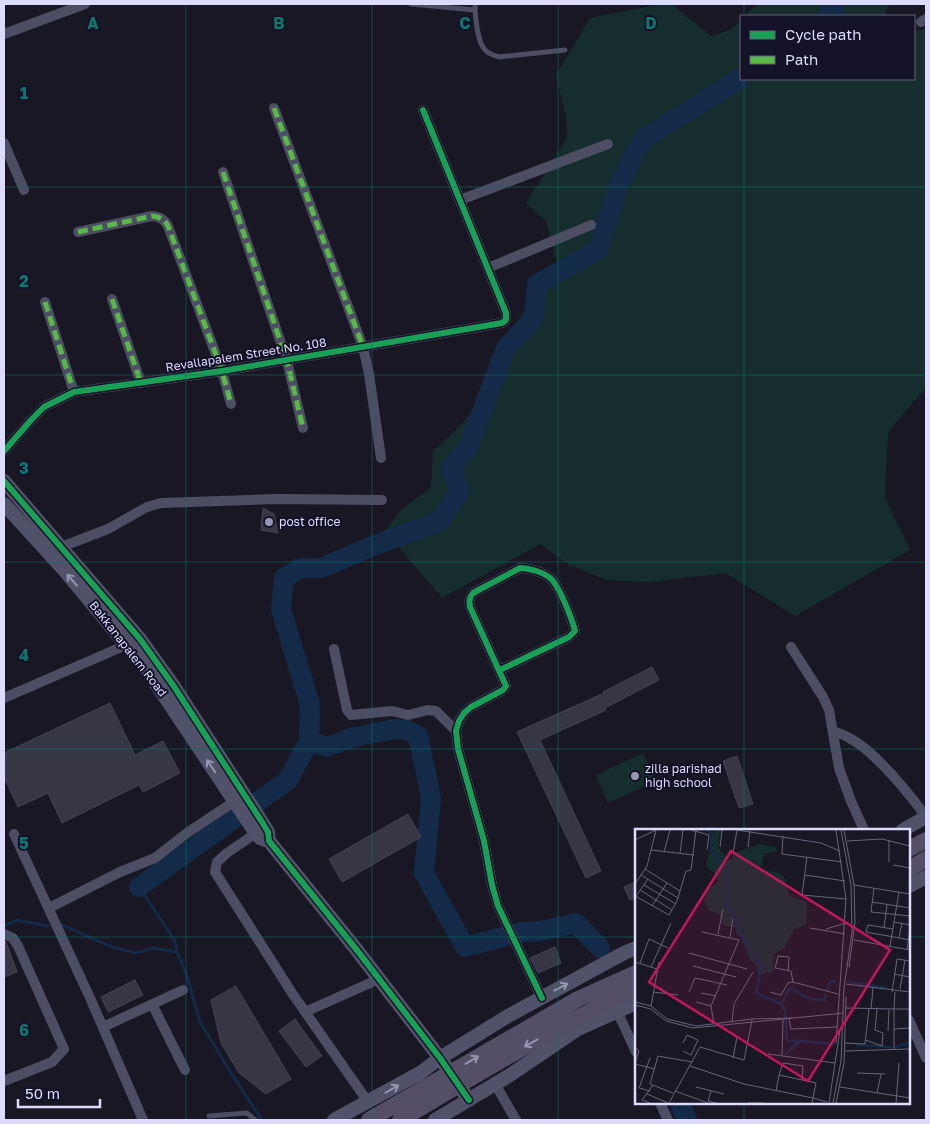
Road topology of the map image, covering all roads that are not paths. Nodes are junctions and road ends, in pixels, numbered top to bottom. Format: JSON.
{"nodes":[{"id":1,"x":85,"y":4,"type":"edge"},
{"id":2,"x":411,"y":4,"type":"edge"},
{"id":3,"x":475,"y":4,"type":"edge"},
{"id":4,"x":475,"y":10,"type":"junction"},
{"id":5,"x":4,"y":34,"type":"edge"},
{"id":6,"x":565,"y":50,"type":"dead end"},
{"id":7,"x":274,"y":108,"type":"dead end"},
{"id":8,"x":423,"y":110,"type":"dead end"},
{"id":9,"x":4,"y":143,"type":"edge"},
{"id":10,"x":608,"y":144,"type":"dead end"},
{"id":11,"x":223,"y":172,"type":"dead end"},
{"id":12,"x":24,"y":190,"type":"dead end"},
{"id":13,"x":460,"y":200,"type":"junction"},
{"id":14,"x":590,"y":225,"type":"dead end"},
{"id":15,"x":78,"y":232,"type":"dead end"},
{"id":16,"x":488,"y":268,"type":"junction"},
{"id":17,"x":112,"y":299,"type":"dead end"},
{"id":18,"x":45,"y":302,"type":"dead end"},
{"id":19,"x":362,"y":347,"type":"junction"},
{"id":20,"x":287,"y":361,"type":"junction"},
{"id":21,"x":222,"y":371,"type":"junction"},
{"id":22,"x":146,"y":382,"type":"junction"},
{"id":23,"x":74,"y":392,"type":"junction"},
{"id":24,"x":231,"y":404,"type":"dead end"},
{"id":25,"x":303,"y":428,"type":"dead end"},
{"id":26,"x":4,"y":451,"type":"edge"},
{"id":27,"x":381,"y":458,"type":"dead end"},
{"id":28,"x":4,"y":481,"type":"edge"},
{"id":29,"x":382,"y":500,"type":"dead end"},
{"id":30,"x":4,"y":504,"type":"edge"},
{"id":31,"x":61,"y":547,"type":"junction"},
{"id":32,"x":134,"y":642,"type":"junction"},
{"id":33,"x":790,"y":647,"type":"dead end"},
{"id":34,"x":334,"y":649,"type":"dead end"},
{"id":35,"x":500,"y":670,"type":"junction"},
{"id":36,"x":4,"y":698,"type":"edge"},
{"id":37,"x":456,"y":731,"type":"junction"},
{"id":38,"x":833,"y":731,"type":"junction"},
{"id":39,"x":240,"y":803,"type":"junction"},
{"id":40,"x":926,"y":817,"type":"edge"},
{"id":41,"x":257,"y":828,"type":"junction"},
{"id":42,"x":864,"y":829,"type":"edge"},
{"id":43,"x":906,"y":829,"type":"edge"},
{"id":44,"x":14,"y":834,"type":"dead end"},
{"id":45,"x":926,"y":840,"type":"edge"},
{"id":46,"x":910,"y":848,"type":"edge"},
{"id":47,"x":926,"y":859,"type":"edge"},
{"id":48,"x":910,"y":868,"type":"edge"},
{"id":49,"x":926,"y":877,"type":"edge"},
{"id":50,"x":910,"y":885,"type":"edge"},
{"id":51,"x":49,"y":908,"type":"junction"},
{"id":52,"x":4,"y":934,"type":"edge"},
{"id":53,"x":635,"y":948,"type":"edge"},
{"id":54,"x":635,"y":973,"type":"edge"},
{"id":55,"x":379,"y":979,"type":"junction"},
{"id":56,"x":635,"y":989,"type":"edge"},
{"id":57,"x":183,"y":990,"type":"dead end"},
{"id":58,"x":542,"y":998,"type":"junction"},
{"id":59,"x":635,"y":1003,"type":"edge"},
{"id":60,"x":152,"y":1004,"type":"junction"},
{"id":61,"x":617,"y":1011,"type":"junction"},
{"id":62,"x":305,"y":1012,"type":"junction"},
{"id":63,"x":910,"y":1022,"type":"edge"},
{"id":64,"x":102,"y":1027,"type":"junction"},
{"id":65,"x":635,"y":1050,"type":"edge"},
{"id":66,"x":440,"y":1058,"type":"junction"},
{"id":67,"x":926,"y":1058,"type":"edge"},
{"id":68,"x":185,"y":1070,"type":"dead end"},
{"id":69,"x":4,"y":1081,"type":"edge"},
{"id":70,"x":495,"y":1084,"type":"junction"},
{"id":71,"x":469,"y":1100,"type":"junction"},
{"id":72,"x":368,"y":1102,"type":"junction"},
{"id":73,"x":660,"y":1104,"type":"edge"},
{"id":74,"x":209,"y":1116,"type":"dead end"},
{"id":75,"x":143,"y":1120,"type":"edge"},
{"id":76,"x":255,"y":1120,"type":"edge"},
{"id":77,"x":334,"y":1120,"type":"edge"},
{"id":78,"x":370,"y":1120,"type":"edge"},
{"id":79,"x":400,"y":1120,"type":"edge"},
{"id":80,"x":435,"y":1120,"type":"edge"},
{"id":81,"x":516,"y":1120,"type":"edge"},
{"id":82,"x":668,"y":1120,"type":"edge"}],
"edges":[{"from":1,"to":5,"type":"street"},
{"from":2,"to":4,"type":"lane"},
{"from":3,"to":4,"type":"lane"},
{"from":4,"to":6,"type":"lane"},
{"from":7,"to":19,"type":"street"},
{"from":8,"to":13,"type":"street"},
{"from":9,"to":12,"type":"street"},
{"from":10,"to":13,"type":"street"},
{"from":11,"to":20,"type":"street"},
{"from":13,"to":16,"type":"street"},
{"from":14,"to":16,"type":"street"},
{"from":15,"to":21,"type":"street"},
{"from":16,"to":19,"type":"street","name":"Revallapalem Street No. 108"},
{"from":17,"to":22,"type":"street"},
{"from":18,"to":23,"type":"street"},
{"from":19,"to":20,"type":"street","name":"Revallapalem Street No. 108"},
{"from":19,"to":27,"type":"street"},
{"from":20,"to":21,"type":"street","name":"Revallapalem Street No. 108"},
{"from":20,"to":25,"type":"street"},
{"from":21,"to":22,"type":"street","name":"Revallapalem Street No. 108"},
{"from":21,"to":24,"type":"street"},
{"from":22,"to":23,"type":"street","name":"Revallapalem Street No. 108"},
{"from":23,"to":26,"type":"street","name":"Revallapalem Street No. 108"},
{"from":28,"to":31,"type":"street"},
{"from":29,"to":31,"type":"street"},
{"from":32,"to":30,"type":"street","name":"Bakkanapalem Road","one_way":true},
{"from":31,"to":32,"type":"street"},
{"from":32,"to":36,"type":"street"},
{"from":32,"to":39,"type":"street"},
{"from":33,"to":38,"type":"street"},
{"from":34,"to":37,"type":"street"},
{"from":35,"to":35,"type":"street"},
{"from":35,"to":37,"type":"street"},
{"from":37,"to":58,"type":"street"},
{"from":38,"to":40,"type":"street"},
{"from":38,"to":42,"type":"street"},
{"from":39,"to":41,"type":"street"},
{"from":39,"to":51,"type":"street"},
{"from":40,"to":43,"type":"street"},
{"from":41,"to":55,"type":"street"},
{"from":41,"to":62,"type":"street"},
{"from":44,"to":51,"type":"street"},
{"from":45,"to":46,"type":"main road"},
{"from":47,"to":48,"type":"main road"},
{"from":49,"to":50,"type":"street"},
{"from":51,"to":64,"type":"street"},
{"from":52,"to":69,"type":"street"},
{"from":58,"to":53,"type":"street","one_way":true},
{"from":78,"to":54,"type":"main road","one_way":true,"bridge":true},
{"from":55,"to":62,"type":"street"},
{"from":55,"to":66,"type":"street"},
{"from":56,"to":79,"type":"main road","one_way":true,"bridge":true},
{"from":57,"to":60,"type":"street"},
{"from":58,"to":66,"type":"street"},
{"from":59,"to":61,"type":"street"},
{"from":60,"to":64,"type":"street"},
{"from":60,"to":68,"type":"street"},
{"from":61,"to":65,"type":"street"},
{"from":61,"to":70,"type":"street"},
{"from":62,"to":72,"type":"street"},
{"from":63,"to":67,"type":"street"},
{"from":64,"to":75,"type":"street"},
{"from":66,"to":71,"type":"street"},
{"from":72,"to":66,"type":"street","one_way":true},
{"from":70,"to":71,"type":"street"},
{"from":70,"to":81,"type":"street"},
{"from":71,"to":80,"type":"street"},
{"from":72,"to":77,"type":"street"},
{"from":73,"to":82,"type":"street"},
{"from":74,"to":76,"type":"lane"}]}
